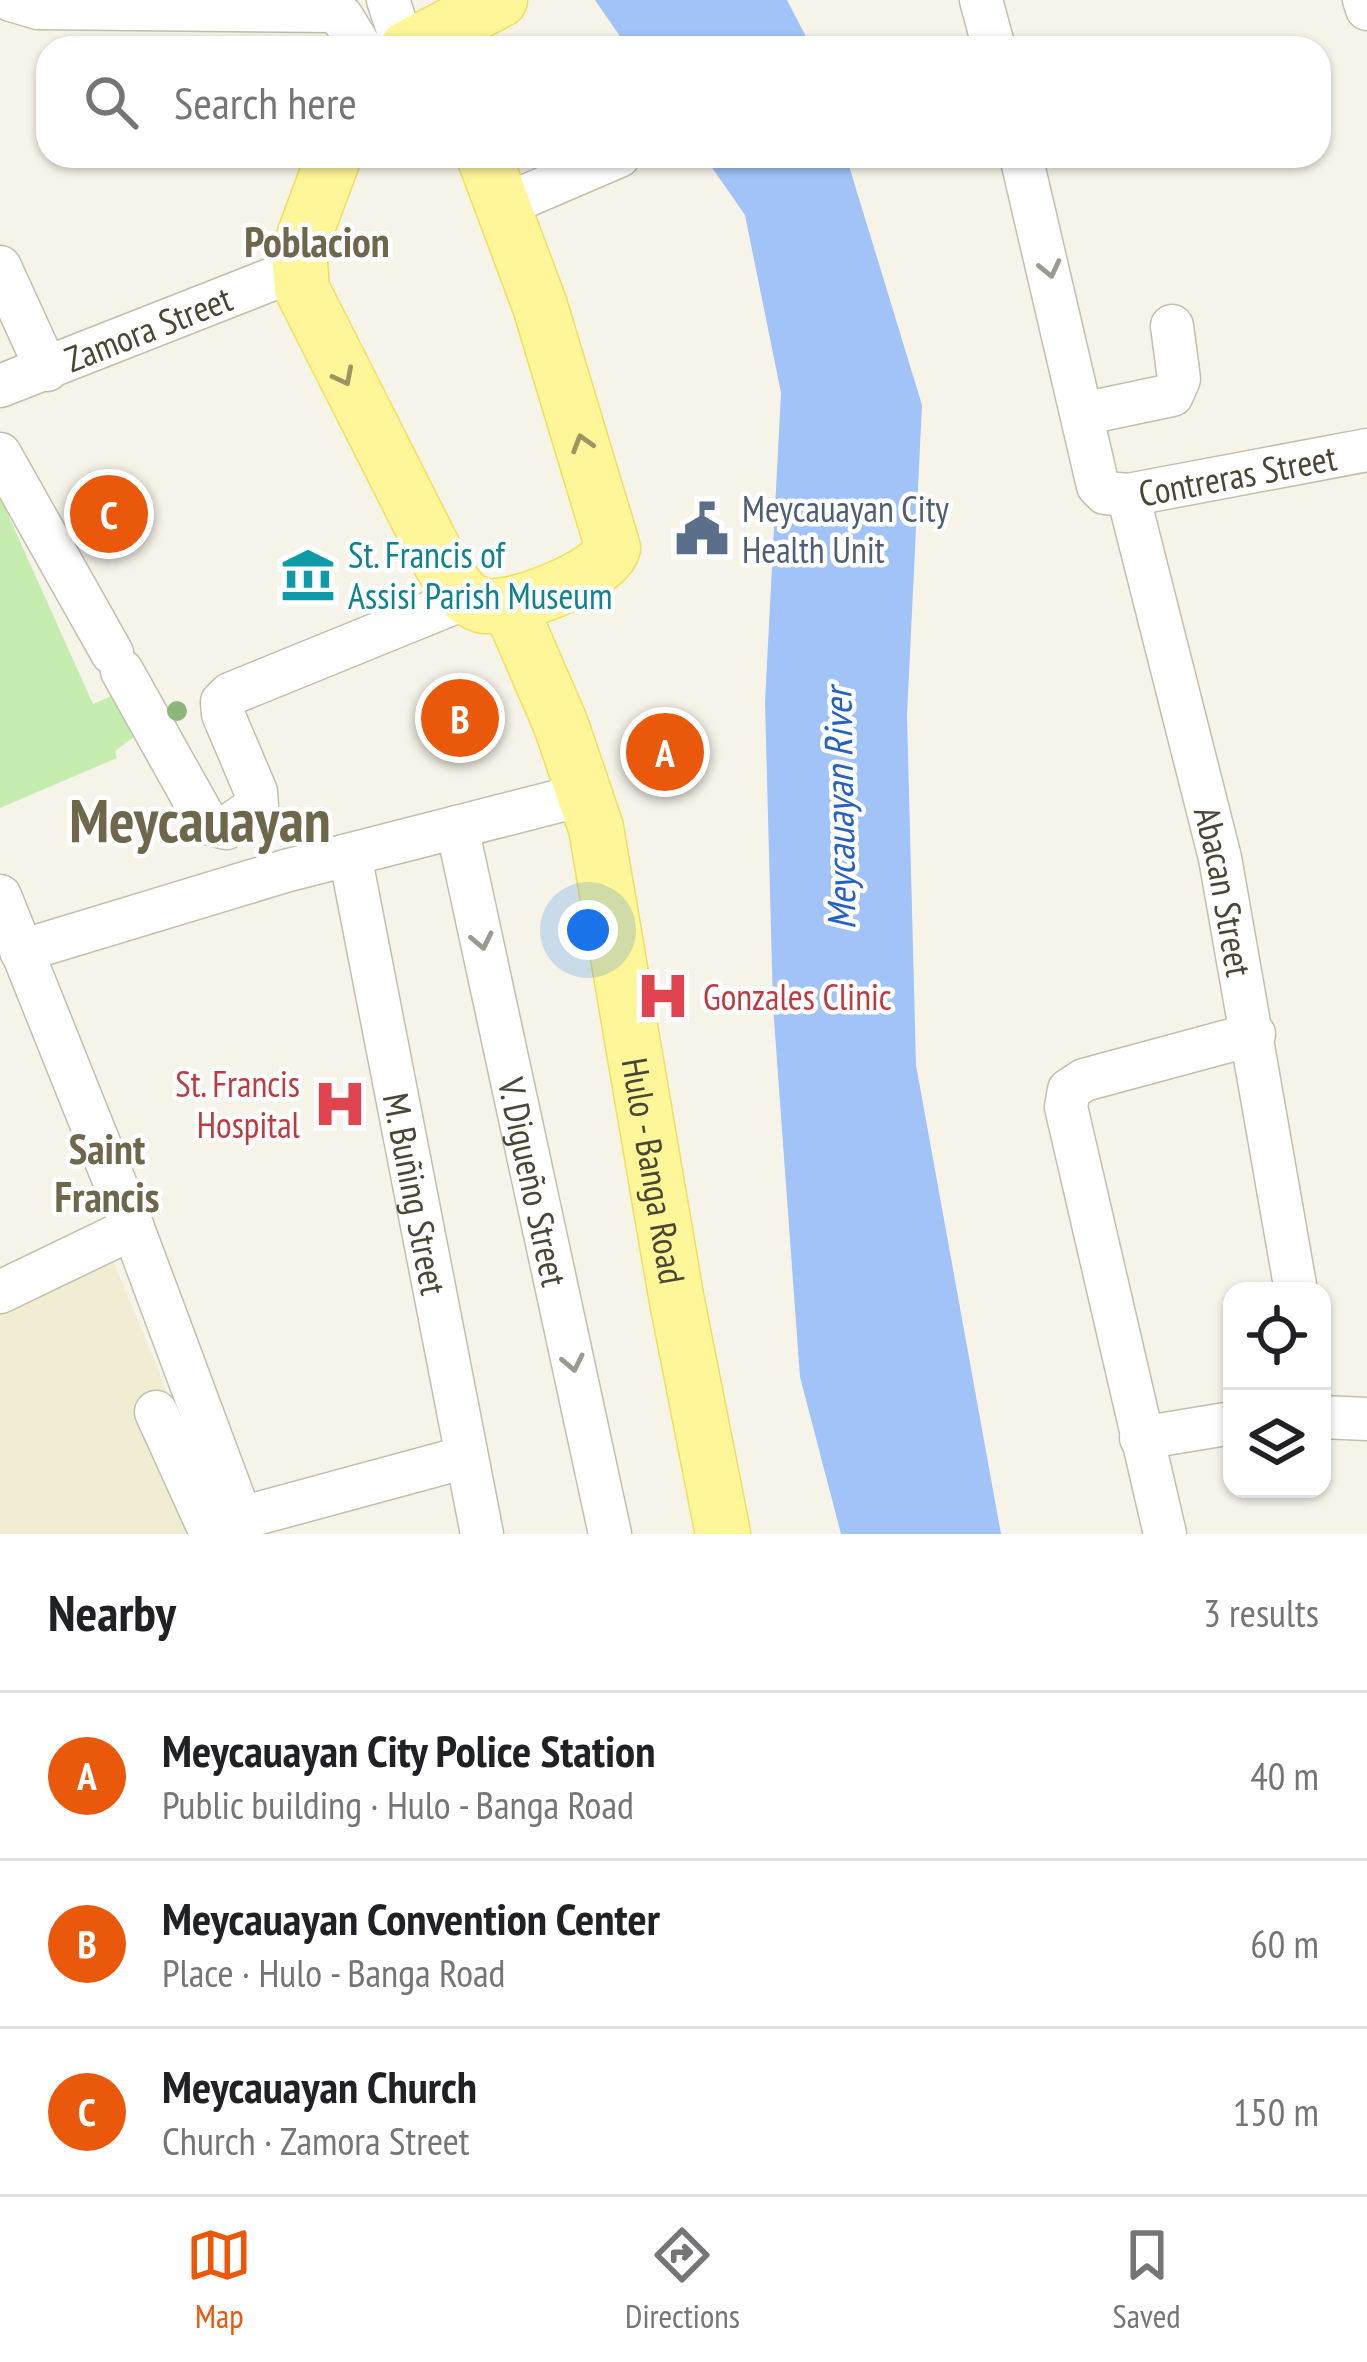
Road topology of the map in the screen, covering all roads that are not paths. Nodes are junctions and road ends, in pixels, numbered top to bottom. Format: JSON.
{"nodes":[{"id":1,"x":11,"y":0,"type":"edge"},
{"id":2,"x":388,"y":0,"type":"edge"},
{"id":3,"x":500,"y":0,"type":"edge"},
{"id":4,"x":982,"y":0,"type":"edge"},
{"id":5,"x":1364,"y":0,"type":"edge"},
{"id":6,"x":1367,"y":10,"type":"edge"},
{"id":7,"x":354,"y":36,"type":"edge"},
{"id":8,"x":414,"y":36,"type":"edge"},
{"id":9,"x":436,"y":36,"type":"edge"},
{"id":10,"x":991,"y":36,"type":"edge"},
{"id":11,"x":329,"y":168,"type":"edge"},
{"id":12,"x":489,"y":168,"type":"edge"},
{"id":13,"x":591,"y":168,"type":"edge"},
{"id":14,"x":1025,"y":168,"type":"edge"},
{"id":15,"x":505,"y":205,"type":"junction"},
{"id":16,"x":0,"y":267,"type":"edge"},
{"id":17,"x":298,"y":269,"type":"junction"},
{"id":18,"x":1172,"y":326,"type":"dead end"},
{"id":19,"x":46,"y":370,"type":"junction"},
{"id":20,"x":0,"y":386,"type":"edge"},
{"id":21,"x":1082,"y":414,"type":"junction"},
{"id":22,"x":1367,"y":450,"type":"edge"},
{"id":23,"x":0,"y":454,"type":"edge"},
{"id":24,"x":1117,"y":494,"type":"junction"},
{"id":25,"x":488,"y":602,"type":"junction"},
{"id":26,"x":238,"y":751,"type":"junction"},
{"id":27,"x":181,"y":778,"type":"junction"},
{"id":28,"x":586,"y":794,"type":"junction"},
{"id":29,"x":457,"y":827,"type":"junction"},
{"id":30,"x":350,"y":855,"type":"junction"},
{"id":31,"x":0,"y":896,"type":"edge"},
{"id":32,"x":21,"y":951,"type":"junction"},
{"id":33,"x":1254,"y":1034,"type":"junction"},
{"id":34,"x":134,"y":1228,"type":"junction"},
{"id":35,"x":1295,"y":1282,"type":"edge"},
{"id":36,"x":0,"y":1292,"type":"edge"},
{"id":37,"x":156,"y":1412,"type":"dead end"},
{"id":38,"x":1331,"y":1417,"type":"edge"},
{"id":39,"x":1367,"y":1419,"type":"edge"},
{"id":40,"x":1223,"y":1424,"type":"edge"},
{"id":41,"x":1141,"y":1438,"type":"junction"},
{"id":42,"x":466,"y":1457,"type":"junction"},
{"id":43,"x":221,"y":1528,"type":"edge"},
{"id":44,"x":482,"y":1534,"type":"edge"},
{"id":45,"x":610,"y":1534,"type":"edge"},
{"id":46,"x":723,"y":1534,"type":"edge"},
{"id":47,"x":1165,"y":1534,"type":"edge"}],
"edges":[{"from":1,"to":7,"type":"street"},
{"from":2,"to":8,"type":"street"},
{"from":3,"to":9,"type":"main road"},
{"from":4,"to":10,"type":"street"},
{"from":5,"to":6,"type":"street"},
{"from":11,"to":17,"type":"main road"},
{"from":12,"to":15,"type":"main road"},
{"from":13,"to":15,"type":"street"},
{"from":14,"to":21,"type":"street","name":"Abacan Street","one_way":true},
{"from":25,"to":15,"type":"main road","one_way":true},
{"from":16,"to":19,"type":"street"},
{"from":17,"to":19,"type":"street","name":"Zamora Street"},
{"from":17,"to":25,"type":"main road","name":"Hulo - Banga Road","one_way":true},
{"from":18,"to":21,"type":"street"},
{"from":19,"to":20,"type":"street","name":"Zamora Street"},
{"from":21,"to":24,"type":"street","name":"Abacan Street"},
{"from":22,"to":24,"type":"street","name":"Contreras Street"},
{"from":23,"to":27,"type":"street"},
{"from":24,"to":33,"type":"street","name":"Abacan Street"},
{"from":25,"to":26,"type":"street"},
{"from":25,"to":28,"type":"main road","name":"Hulo - Banga Road"},
{"from":26,"to":27,"type":"street"},
{"from":26,"to":27,"type":"street"},
{"from":28,"to":29,"type":"street"},
{"from":28,"to":46,"type":"main road","name":"Hulo - Banga Road"},
{"from":29,"to":30,"type":"street"},
{"from":29,"to":45,"type":"street","name":"V. Digueño Street","one_way":true},
{"from":30,"to":32,"type":"street"},
{"from":30,"to":42,"type":"street","name":"M. Buñing Street"},
{"from":31,"to":32,"type":"street"},
{"from":32,"to":34,"type":"street"},
{"from":33,"to":35,"type":"street","name":"Abacan Street"},
{"from":33,"to":41,"type":"street"},
{"from":34,"to":36,"type":"street"},
{"from":34,"to":43,"type":"street"},
{"from":37,"to":43,"type":"street"},
{"from":38,"to":39,"type":"street"},
{"from":40,"to":41,"type":"street"},
{"from":41,"to":47,"type":"street"},
{"from":42,"to":43,"type":"street"},
{"from":42,"to":44,"type":"street","name":"M. Buñing Street"}]}
